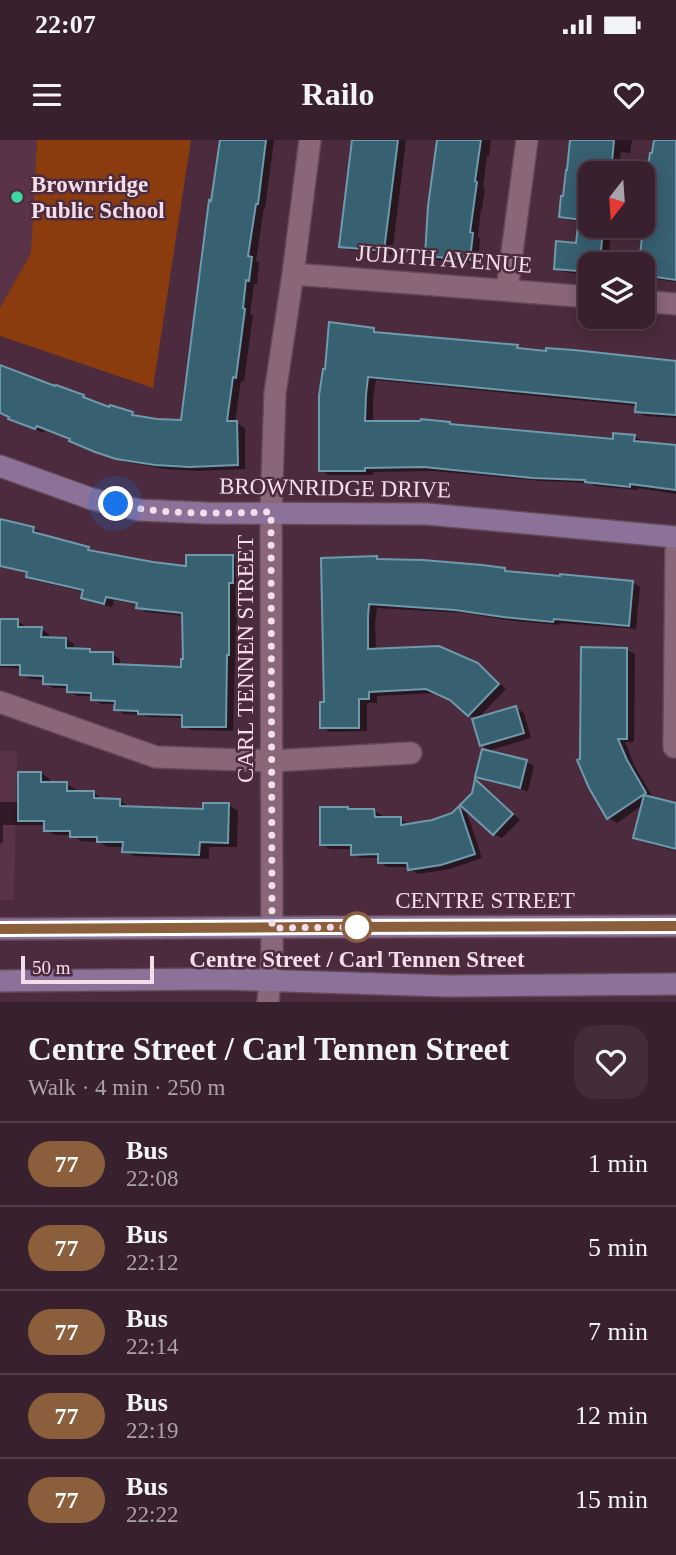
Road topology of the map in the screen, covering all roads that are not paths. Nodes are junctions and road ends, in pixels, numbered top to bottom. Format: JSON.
{"nodes":[{"id":1,"x":310,"y":140,"type":"edge"},
{"id":2,"x":527,"y":140,"type":"edge"},
{"id":3,"x":293,"y":274,"type":"junction"},
{"id":4,"x":507,"y":290,"type":"junction"},
{"id":5,"x":578,"y":296,"type":"edge"},
{"id":6,"x":655,"y":302,"type":"edge"},
{"id":7,"x":676,"y":304,"type":"edge"},
{"id":8,"x":0,"y":466,"type":"edge"},
{"id":9,"x":271,"y":512,"type":"junction"},
{"id":10,"x":676,"y":537,"type":"edge"},
{"id":11,"x":676,"y":549,"type":"edge"},
{"id":12,"x":0,"y":702,"type":"edge"},
{"id":13,"x":676,"y":747,"type":"edge"},
{"id":14,"x":411,"y":753,"type":"dead end"},
{"id":15,"x":272,"y":761,"type":"junction"},
{"id":16,"x":676,"y":926,"type":"edge"},
{"id":17,"x":272,"y":928,"type":"junction"},
{"id":18,"x":0,"y":929,"type":"edge"},
{"id":19,"x":0,"y":981,"type":"edge"},
{"id":20,"x":676,"y":984,"type":"edge"},
{"id":21,"x":269,"y":992,"type":"edge"}],
"edges":[{"from":1,"to":3,"type":"street","name":"CARL TENNEN STREET"},
{"from":2,"to":4,"type":"street"},
{"from":3,"to":4,"type":"street","name":"JUDITH AVENUE"},
{"from":3,"to":9,"type":"street","name":"CARL TENNEN STREET"},
{"from":4,"to":5,"type":"street","name":"JUDITH AVENUE"},
{"from":6,"to":7,"type":"street"},
{"from":8,"to":9,"type":"main road","name":"BROWNRIDGE DRIVE"},
{"from":9,"to":10,"type":"main road","name":"BROWNRIDGE DRIVE"},
{"from":9,"to":15,"type":"street","name":"CARL TENNEN STREET"},
{"from":11,"to":13,"type":"street"},
{"from":12,"to":15,"type":"street"},
{"from":14,"to":15,"type":"street"},
{"from":15,"to":17,"type":"street","name":"CARL TENNEN STREET"},
{"from":16,"to":17,"type":"main road","name":"CENTRE STREET"},
{"from":17,"to":18,"type":"main road","name":"CENTRE STREET"},
{"from":17,"to":21,"type":"street","name":"CARL TENNEN STREET"},
{"from":19,"to":21,"type":"main road"},
{"from":20,"to":21,"type":"main road"}]}
